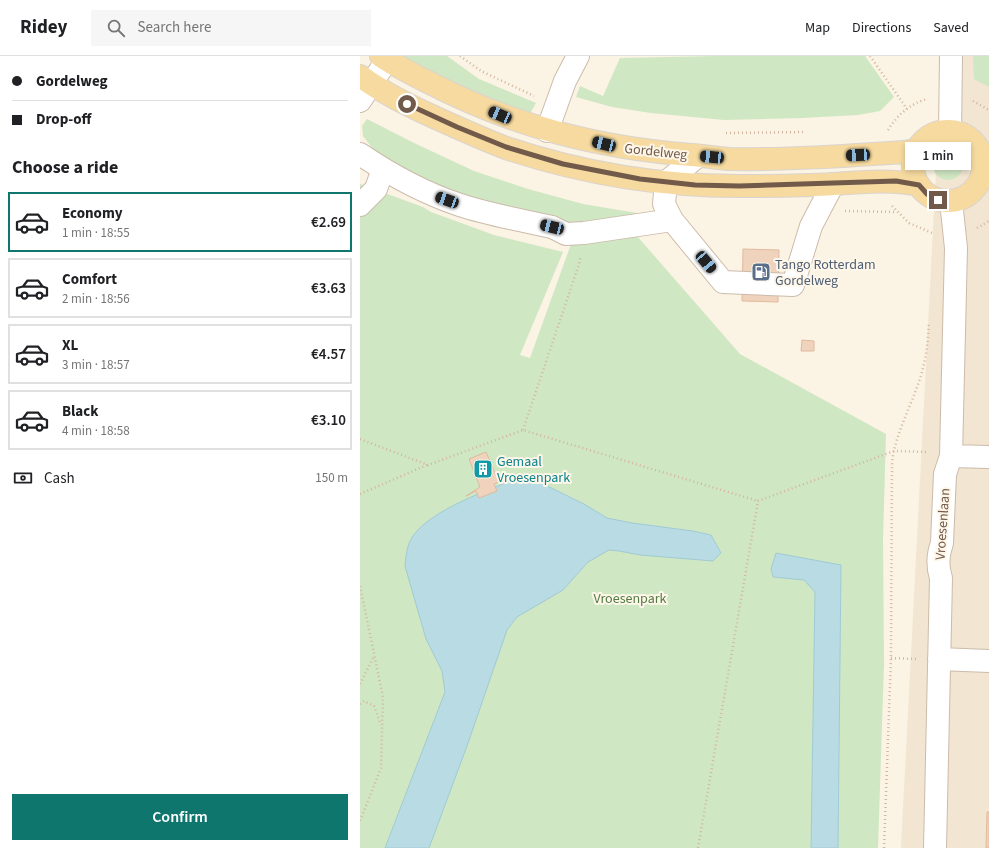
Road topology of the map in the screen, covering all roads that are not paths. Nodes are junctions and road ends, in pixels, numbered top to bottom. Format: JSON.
{"nodes":[{"id":1,"x":578,"y":56,"type":"edge"},
{"id":2,"x":951,"y":56,"type":"edge"},
{"id":3,"x":384,"y":58,"type":"edge"},
{"id":4,"x":364,"y":87,"type":"edge"},
{"id":5,"x":547,"y":131,"type":"junction"},
{"id":6,"x":950,"y":131,"type":"junction"},
{"id":7,"x":983,"y":148,"type":"edge"},
{"id":8,"x":917,"y":150,"type":"junction"},
{"id":9,"x":360,"y":154,"type":"edge"},
{"id":10,"x":698,"y":156,"type":"junction"},
{"id":11,"x":383,"y":170,"type":"junction"},
{"id":12,"x":984,"y":180,"type":"edge"},
{"id":13,"x":666,"y":182,"type":"junction"},
{"id":14,"x":833,"y":184,"type":"junction"},
{"id":15,"x":919,"y":185,"type":"junction"},
{"id":16,"x":950,"y":201,"type":"junction"},
{"id":17,"x":360,"y":205,"type":"edge"},
{"id":18,"x":672,"y":220,"type":"junction"},
{"id":19,"x":951,"y":456,"type":"junction"},
{"id":20,"x":989,"y":457,"type":"edge"},
{"id":21,"x":939,"y":659,"type":"junction"},
{"id":22,"x":989,"y":661,"type":"edge"},
{"id":23,"x":935,"y":848,"type":"edge"}],
"edges":[{"from":1,"to":5,"type":"street"},
{"from":2,"to":6,"type":"street"},
{"from":3,"to":4,"type":"street"},
{"from":3,"to":5,"type":"main road","name":"Gordelweg"},
{"from":4,"to":13,"type":"main road","name":"Gordelweg"},
{"from":5,"to":10,"type":"main road","name":"Gordelweg"},
{"from":6,"to":7,"type":"main road"},
{"from":6,"to":8,"type":"main road"},
{"from":7,"to":12,"type":"main road"},
{"from":8,"to":10,"type":"main road","name":"Gordelweg"},
{"from":8,"to":15,"type":"main road"},
{"from":9,"to":11,"type":"street"},
{"from":10,"to":13,"type":"street"},
{"from":11,"to":17,"type":"street"},
{"from":11,"to":18,"type":"street"},
{"from":12,"to":16,"type":"main road"},
{"from":13,"to":14,"type":"main road","name":"Gordelweg"},
{"from":13,"to":18,"type":"street"},
{"from":14,"to":15,"type":"main road","name":"Gordelweg"},
{"from":14,"to":18,"type":"street"},
{"from":15,"to":16,"type":"main road"},
{"from":16,"to":19,"type":"street","name":"Vroesenlaan"},
{"from":19,"to":20,"type":"street"},
{"from":19,"to":21,"type":"street","name":"Vroesenlaan"},
{"from":21,"to":22,"type":"street"},
{"from":21,"to":23,"type":"street","name":"Vroesenlaan"}]}
